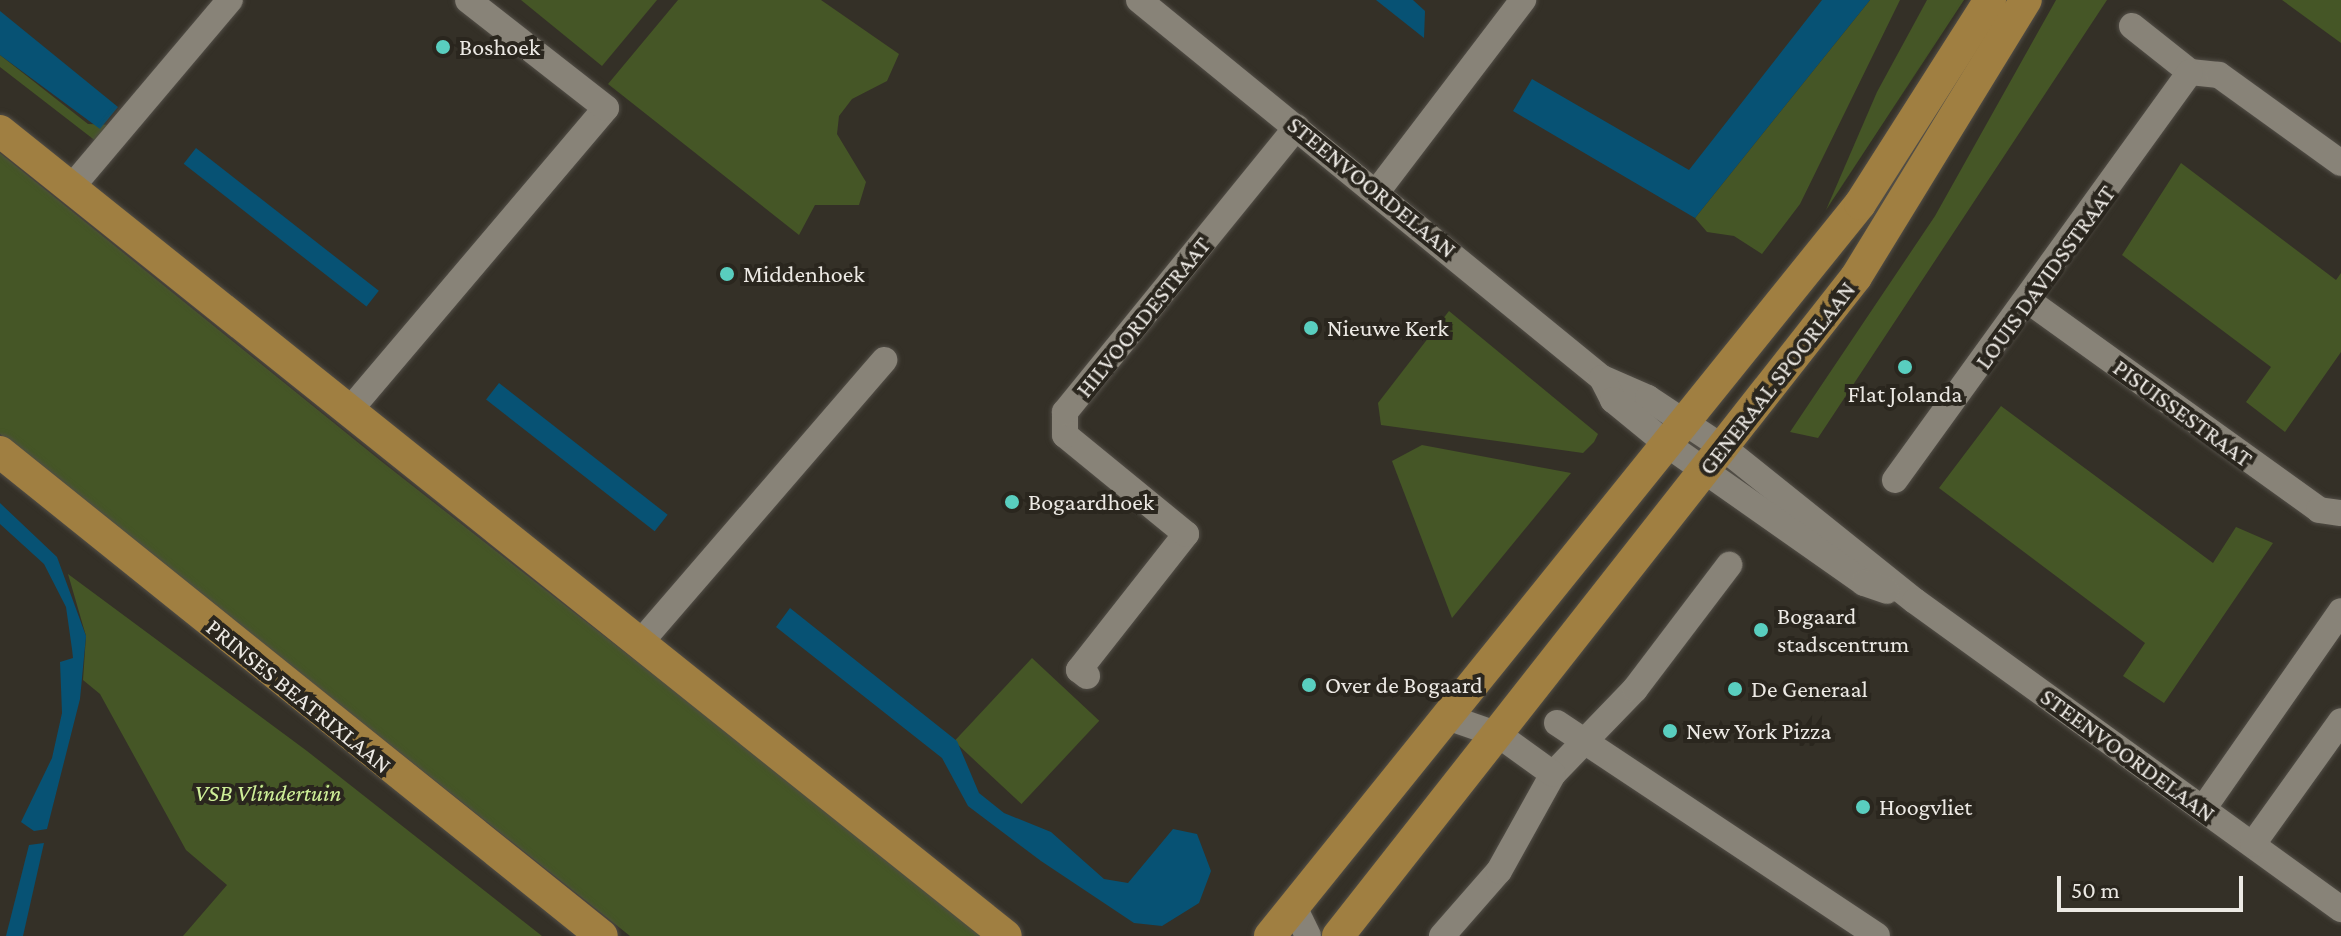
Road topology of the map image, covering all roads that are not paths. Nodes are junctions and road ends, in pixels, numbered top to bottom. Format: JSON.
{"nodes":[{"id":1,"x":230,"y":0,"type":"edge"},
{"id":2,"x":468,"y":0,"type":"edge"},
{"id":3,"x":1139,"y":0,"type":"edge"},
{"id":4,"x":1523,"y":0,"type":"edge"},
{"id":5,"x":1990,"y":0,"type":"edge"},
{"id":6,"x":2026,"y":0,"type":"edge"},
{"id":7,"x":2132,"y":26,"type":"dead end"},
{"id":8,"x":2190,"y":72,"type":"junction"},
{"id":9,"x":1297,"y":127,"type":"junction"},
{"id":10,"x":0,"y":131,"type":"edge"},
{"id":11,"x":2341,"y":163,"type":"edge"},
{"id":12,"x":71,"y":188,"type":"junction"},
{"id":13,"x":1379,"y":189,"type":"junction"},
{"id":14,"x":2030,"y":302,"type":"junction"},
{"id":15,"x":884,"y":360,"type":"dead end"},
{"id":16,"x":349,"y":411,"type":"junction"},
{"id":17,"x":1677,"y":435,"type":"junction"},
{"id":18,"x":0,"y":452,"type":"edge"},
{"id":19,"x":1715,"y":461,"type":"junction"},
{"id":20,"x":1895,"y":480,"type":"dead end"},
{"id":21,"x":2341,"y":513,"type":"edge"},
{"id":22,"x":1729,"y":565,"type":"dead end"},
{"id":23,"x":2341,"y":611,"type":"edge"},
{"id":24,"x":640,"y":643,"type":"junction"},
{"id":25,"x":1087,"y":676,"type":"dead end"},
{"id":26,"x":1447,"y":717,"type":"junction"},
{"id":27,"x":2341,"y":721,"type":"edge"},
{"id":28,"x":1557,"y":723,"type":"dead end"},
{"id":29,"x":1499,"y":735,"type":"junction"},
{"id":30,"x":1584,"y":743,"type":"junction"},
{"id":31,"x":1553,"y":774,"type":"junction"},
{"id":32,"x":2203,"y":809,"type":"junction"},
{"id":33,"x":2253,"y":844,"type":"junction"},
{"id":34,"x":1293,"y":905,"type":"junction"},
{"id":35,"x":2341,"y":909,"type":"edge"},
{"id":36,"x":602,"y":936,"type":"edge"},
{"id":37,"x":1006,"y":936,"type":"edge"},
{"id":38,"x":1270,"y":936,"type":"edge"},
{"id":39,"x":1308,"y":936,"type":"edge"},
{"id":40,"x":1338,"y":936,"type":"edge"},
{"id":41,"x":1442,"y":936,"type":"edge"},
{"id":42,"x":1877,"y":936,"type":"edge"}],
"edges":[{"from":1,"to":12,"type":"street"},
{"from":2,"to":16,"type":"street"},
{"from":3,"to":9,"type":"street","name":"STEENVOORDELAAN"},
{"from":4,"to":13,"type":"street"},
{"from":5,"to":17,"type":"main road","name":"GENERAAL SPOORLAAN"},
{"from":6,"to":19,"type":"main road","name":"GENERAAL SPOORLAAN"},
{"from":7,"to":8,"type":"street"},
{"from":8,"to":11,"type":"street"},
{"from":8,"to":14,"type":"street","name":"LOUIS DAVIDSSTRAAT"},
{"from":9,"to":13,"type":"street","name":"STEENVOORDELAAN"},
{"from":9,"to":25,"type":"street","name":"HILVOORDESTRAAT"},
{"from":10,"to":12,"type":"main road"},
{"from":12,"to":16,"type":"main road"},
{"from":13,"to":17,"type":"street","name":"STEENVOORDELAAN"},
{"from":14,"to":20,"type":"street","name":"LOUIS DAVIDSSTRAAT"},
{"from":14,"to":21,"type":"street","name":"PISUISSESTRAAT"},
{"from":15,"to":24,"type":"street"},
{"from":16,"to":24,"type":"main road"},
{"from":17,"to":19,"type":"street","name":"STEENVOORDELAAN"},
{"from":17,"to":26,"type":"main road","name":"GENERAAL SPOORLAAN"},
{"from":18,"to":36,"type":"main road","name":"PRINSES BEATRIXLAAN"},
{"from":19,"to":29,"type":"main road","name":"GENERAAL SPOORLAAN"},
{"from":19,"to":32,"type":"street","name":"STEENVOORDELAAN"},
{"from":22,"to":30,"type":"street"},
{"from":23,"to":32,"type":"street"},
{"from":24,"to":37,"type":"main road"},
{"from":26,"to":29,"type":"street"},
{"from":26,"to":34,"type":"main road","name":"GENERAAL SPOORLAAN"},
{"from":27,"to":33,"type":"street"},
{"from":28,"to":30,"type":"street"},
{"from":29,"to":31,"type":"street"},
{"from":29,"to":40,"type":"main road","name":"GENERAAL SPOORLAAN"},
{"from":30,"to":31,"type":"street"},
{"from":30,"to":42,"type":"street"},
{"from":31,"to":41,"type":"street"},
{"from":32,"to":33,"type":"street","name":"STEENVOORDELAAN"},
{"from":33,"to":35,"type":"street","name":"STEENVOORDELAAN"},
{"from":34,"to":38,"type":"main road","name":"GENERAAL SPOORLAAN"},
{"from":34,"to":39,"type":"street"}]}
